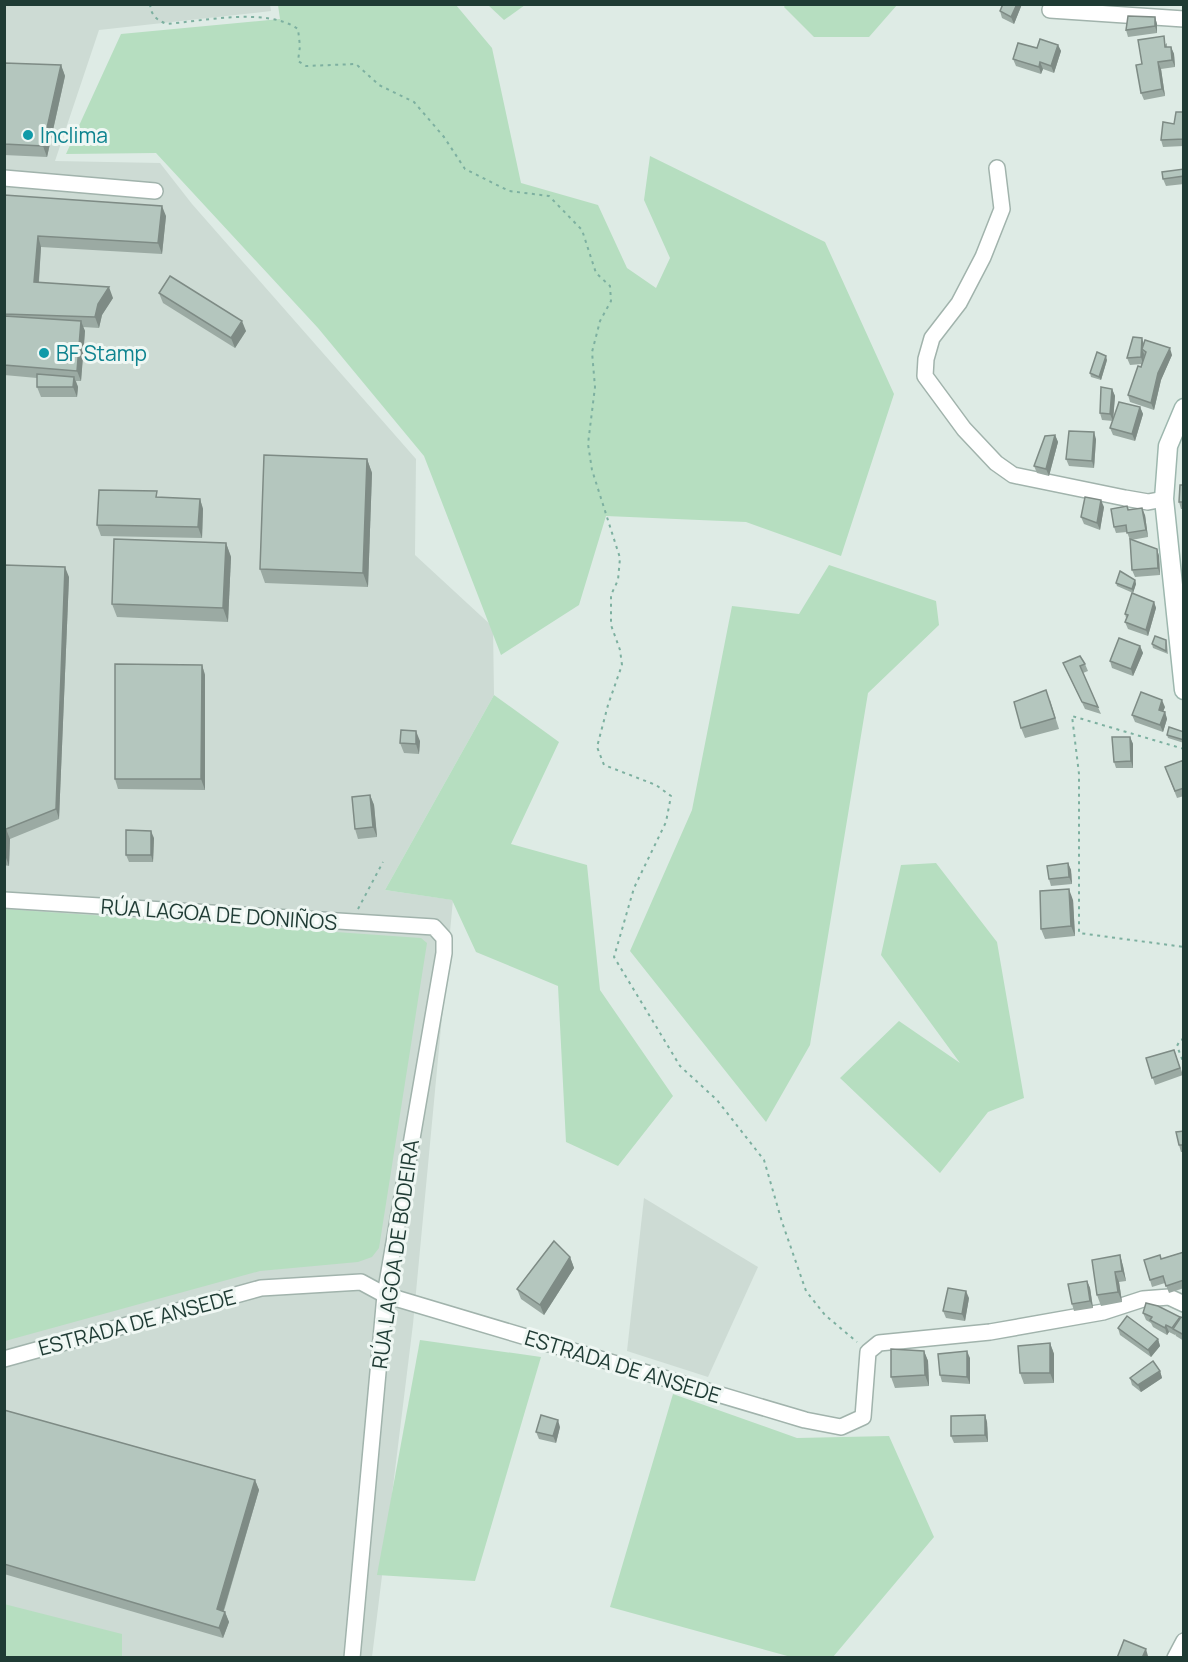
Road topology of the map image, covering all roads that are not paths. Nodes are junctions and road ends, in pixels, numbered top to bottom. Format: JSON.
{"nodes":[{"id":1,"x":1050,"y":10,"type":"dead end"},
{"id":2,"x":1184,"y":19,"type":"edge"},
{"id":3,"x":997,"y":168,"type":"dead end"},
{"id":4,"x":4,"y":178,"type":"edge"},
{"id":5,"x":155,"y":191,"type":"dead end"},
{"id":6,"x":1184,"y":408,"type":"edge"},
{"id":7,"x":1164,"y":499,"type":"junction"},
{"id":8,"x":1184,"y":690,"type":"edge"},
{"id":9,"x":4,"y":900,"type":"edge"},
{"id":10,"x":434,"y":927,"type":"joint"},
{"id":11,"x":385,"y":1295,"type":"junction"},
{"id":12,"x":1184,"y":1304,"type":"edge"},
{"id":13,"x":4,"y":1359,"type":"edge"},
{"id":14,"x":1184,"y":1641,"type":"edge"},
{"id":15,"x":352,"y":1658,"type":"edge"},
{"id":16,"x":1175,"y":1658,"type":"edge"}],
"edges":[{"from":1,"to":2,"type":"street"},
{"from":3,"to":7,"type":"street"},
{"from":4,"to":5,"type":"street"},
{"from":6,"to":7,"type":"main road"},
{"from":7,"to":8,"type":"main road"},
{"from":9,"to":10,"type":"street","name":"RÚA LAGOA DE DONIÑOS"},
{"from":10,"to":11,"type":"street","name":"RÚA LAGOA DE BODEIRA"},
{"from":11,"to":12,"type":"street","name":"ESTRADA DE ANSEDE"},
{"from":11,"to":13,"type":"street","name":"ESTRADA DE ANSEDE"},
{"from":11,"to":15,"type":"street","name":"RÚA LAGOA DE BODEIRA"},
{"from":14,"to":16,"type":"street"}]}
